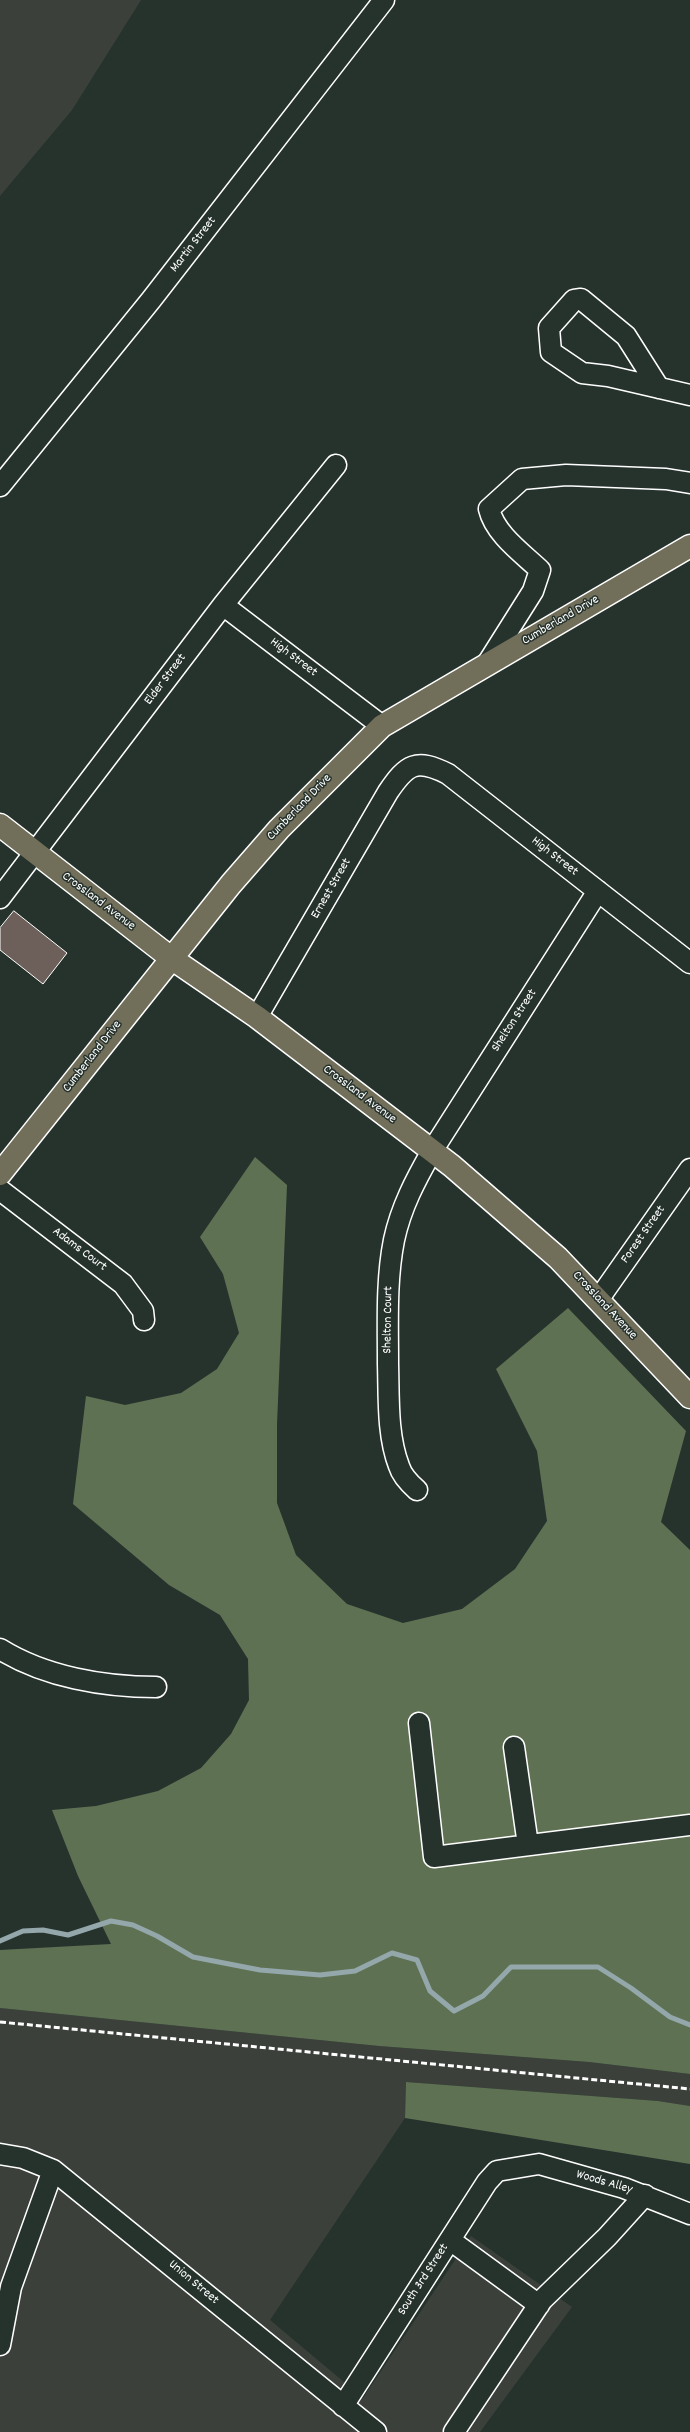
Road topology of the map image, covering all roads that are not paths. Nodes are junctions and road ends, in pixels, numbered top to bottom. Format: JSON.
{"nodes":[{"id":1,"x":384,"y":0,"type":"edge"},
{"id":2,"x":659,"y":388,"type":"junction"},
{"id":3,"x":690,"y":395,"type":"edge"},
{"id":4,"x":336,"y":465,"type":"dead end"},
{"id":5,"x":690,"y":483,"type":"edge"},
{"id":6,"x":0,"y":486,"type":"edge"},
{"id":7,"x":690,"y":546,"type":"edge"},
{"id":8,"x":223,"y":605,"type":"junction"},
{"id":9,"x":487,"y":664,"type":"junction"},
{"id":10,"x":382,"y":726,"type":"junction"},
{"id":11,"x":413,"y":766,"type":"joint"},
{"id":12,"x":0,"y":825,"type":"edge"},
{"id":13,"x":35,"y":854,"type":"junction"},
{"id":14,"x":598,"y":891,"type":"junction"},
{"id":15,"x":0,"y":898,"type":"edge"},
{"id":16,"x":171,"y":958,"type":"junction"},
{"id":17,"x":690,"y":963,"type":"edge"},
{"id":18,"x":256,"y":1017,"type":"junction"},
{"id":19,"x":432,"y":1151,"type":"junction"},
{"id":20,"x":690,"y":1169,"type":"edge"},
{"id":21,"x":0,"y":1174,"type":"edge"},
{"id":22,"x":0,"y":1190,"type":"edge"},
{"id":23,"x":598,"y":1300,"type":"junction"},
{"id":24,"x":144,"y":1320,"type":"dead end"},
{"id":25,"x":690,"y":1397,"type":"edge"},
{"id":26,"x":417,"y":1490,"type":"dead end"},
{"id":27,"x":0,"y":1649,"type":"edge"},
{"id":28,"x":156,"y":1688,"type":"dead end"},
{"id":29,"x":419,"y":1723,"type":"dead end"},
{"id":30,"x":514,"y":1747,"type":"dead end"},
{"id":31,"x":690,"y":1825,"type":"edge"},
{"id":32,"x":528,"y":1845,"type":"junction"},
{"id":33,"x":0,"y":2154,"type":"edge"},
{"id":34,"x":515,"y":2166,"type":"joint"},
{"id":35,"x":53,"y":2170,"type":"junction"},
{"id":36,"x":644,"y":2195,"type":"junction"},
{"id":37,"x":690,"y":2214,"type":"edge"},
{"id":38,"x":450,"y":2240,"type":"junction"},
{"id":39,"x":5,"y":2287,"type":"edge"},
{"id":40,"x":539,"y":2305,"type":"junction"},
{"id":41,"x":0,"y":2345,"type":"edge"},
{"id":42,"x":343,"y":2406,"type":"junction"},
{"id":43,"x":376,"y":2432,"type":"edge"},
{"id":44,"x":454,"y":2432,"type":"edge"}],
"edges":[{"from":1,"to":6,"type":"street","name":"Martin Street"},
{"from":2,"to":2,"type":"street"},
{"from":2,"to":3,"type":"street"},
{"from":4,"to":8,"type":"street","name":"Elder Street"},
{"from":5,"to":9,"type":"street"},
{"from":7,"to":9,"type":"main road","name":"Cumberland Drive"},
{"from":8,"to":10,"type":"street","name":"High Street"},
{"from":8,"to":13,"type":"street","name":"Elder Street"},
{"from":9,"to":10,"type":"main road","name":"Cumberland Drive"},
{"from":10,"to":16,"type":"main road","name":"Cumberland Drive"},
{"from":11,"to":14,"type":"street","name":"High Street"},
{"from":11,"to":18,"type":"street","name":"Ernest Street"},
{"from":12,"to":13,"type":"main road","name":"Crossland Avenue"},
{"from":13,"to":15,"type":"street","name":"Elder Street"},
{"from":13,"to":16,"type":"main road","name":"Crossland Avenue"},
{"from":14,"to":17,"type":"street","name":"High Street"},
{"from":14,"to":19,"type":"street","name":"Shelton Street"},
{"from":16,"to":18,"type":"main road","name":"Crossland Avenue"},
{"from":16,"to":21,"type":"main road","name":"Cumberland Drive"},
{"from":18,"to":19,"type":"main road","name":"Crossland Avenue"},
{"from":19,"to":23,"type":"main road","name":"Crossland Avenue"},
{"from":19,"to":26,"type":"street","name":"Shelton Court"},
{"from":20,"to":23,"type":"street","name":"Forest Street"},
{"from":22,"to":24,"type":"street","name":"Adams Court"},
{"from":23,"to":25,"type":"main road","name":"Crossland Avenue"},
{"from":27,"to":28,"type":"street"},
{"from":29,"to":32,"type":"street"},
{"from":30,"to":32,"type":"street"},
{"from":31,"to":32,"type":"street"},
{"from":33,"to":35,"type":"street","name":"Union Street"},
{"from":34,"to":36,"type":"street","name":"Woods Alley"},
{"from":34,"to":38,"type":"street","name":"South 3rd Street"},
{"from":35,"to":39,"type":"street"},
{"from":35,"to":42,"type":"street","name":"Union Street"},
{"from":36,"to":37,"type":"street","name":"Woods Alley"},
{"from":36,"to":40,"type":"street"},
{"from":38,"to":40,"type":"street"},
{"from":38,"to":42,"type":"street","name":"South 3rd Street"},
{"from":39,"to":41,"type":"street"},
{"from":40,"to":44,"type":"street"},
{"from":42,"to":43,"type":"street","name":"Union Street"}]}
